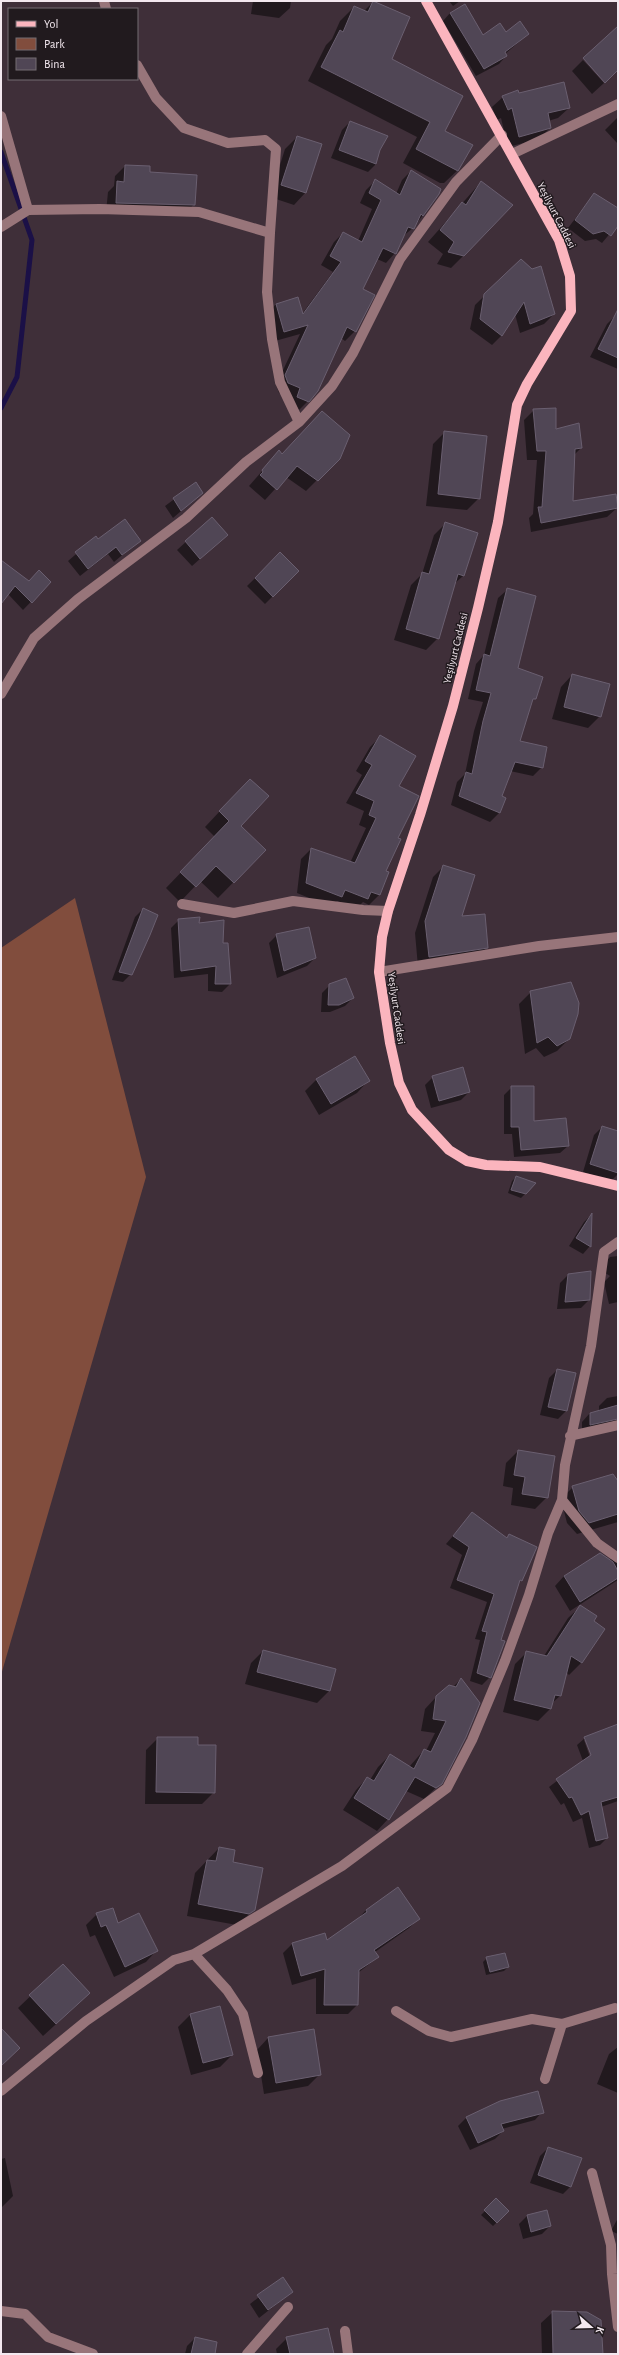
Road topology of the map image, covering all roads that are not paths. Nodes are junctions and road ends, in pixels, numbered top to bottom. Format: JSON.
{"nodes":[{"id":1,"x":426,"y":1,"type":"edge"},
{"id":2,"x":138,"y":67,"type":"edge"},
{"id":3,"x":618,"y":104,"type":"edge"},
{"id":4,"x":1,"y":116,"type":"edge"},
{"id":5,"x":502,"y":135,"type":"junction"},
{"id":6,"x":512,"y":154,"type":"junction"},
{"id":7,"x":28,"y":210,"type":"junction"},
{"id":8,"x":1,"y":227,"type":"edge"},
{"id":9,"x":270,"y":233,"type":"junction"},
{"id":10,"x":299,"y":422,"type":"junction"},
{"id":11,"x":1,"y":694,"type":"edge"},
{"id":12,"x":182,"y":904,"type":"dead end"},
{"id":13,"x":388,"y":911,"type":"junction"},
{"id":14,"x":618,"y":937,"type":"edge"},
{"id":15,"x":379,"y":972,"type":"junction"},
{"id":16,"x":618,"y":1186,"type":"edge"},
{"id":17,"x":618,"y":1242,"type":"edge"},
{"id":18,"x":618,"y":1425,"type":"edge"},
{"id":19,"x":570,"y":1436,"type":"junction"},
{"id":20,"x":562,"y":1500,"type":"junction"},
{"id":21,"x":618,"y":1558,"type":"edge"},
{"id":22,"x":194,"y":1954,"type":"junction"},
{"id":23,"x":617,"y":2006,"type":"edge"},
{"id":24,"x":396,"y":2011,"type":"dead end"},
{"id":25,"x":562,"y":2024,"type":"junction"},
{"id":26,"x":258,"y":2073,"type":"dead end"},
{"id":27,"x":545,"y":2079,"type":"dead end"},
{"id":28,"x":1,"y":2092,"type":"edge"},
{"id":29,"x":592,"y":2173,"type":"dead end"},
{"id":30,"x":615,"y":2245,"type":"edge"},
{"id":31,"x":288,"y":2307,"type":"dead end"},
{"id":32,"x":1,"y":2311,"type":"edge"},
{"id":33,"x":618,"y":2327,"type":"edge"},
{"id":34,"x":345,"y":2330,"type":"dead end"},
{"id":35,"x":93,"y":2354,"type":"edge"},
{"id":36,"x":247,"y":2354,"type":"edge"},
{"id":37,"x":348,"y":2354,"type":"edge"}],
"edges":[{"from":1,"to":5,"type":"main road","name":"Yeşilyurt Caddesi"},
{"from":2,"to":9,"type":"street"},
{"from":3,"to":6,"type":"street"},
{"from":4,"to":7,"type":"street"},
{"from":5,"to":6,"type":"main road","name":"Yeşilyurt Caddesi"},
{"from":5,"to":10,"type":"street"},
{"from":6,"to":13,"type":"main road","name":"Yeşilyurt Caddesi"},
{"from":7,"to":8,"type":"street"},
{"from":7,"to":9,"type":"street"},
{"from":9,"to":10,"type":"street"},
{"from":10,"to":11,"type":"street"},
{"from":12,"to":13,"type":"street"},
{"from":13,"to":15,"type":"main road","name":"Yeşilyurt Caddesi"},
{"from":14,"to":15,"type":"street"},
{"from":15,"to":16,"type":"main road","name":"Yeşilyurt Caddesi"},
{"from":17,"to":19,"type":"street"},
{"from":18,"to":19,"type":"street"},
{"from":19,"to":20,"type":"street"},
{"from":20,"to":21,"type":"street"},
{"from":20,"to":22,"type":"street"},
{"from":22,"to":26,"type":"street"},
{"from":22,"to":28,"type":"street"},
{"from":23,"to":25,"type":"street"},
{"from":24,"to":25,"type":"street"},
{"from":25,"to":27,"type":"street"},
{"from":29,"to":30,"type":"street"},
{"from":30,"to":33,"type":"street"},
{"from":31,"to":36,"type":"street"},
{"from":32,"to":35,"type":"street"},
{"from":34,"to":37,"type":"street"}]}
